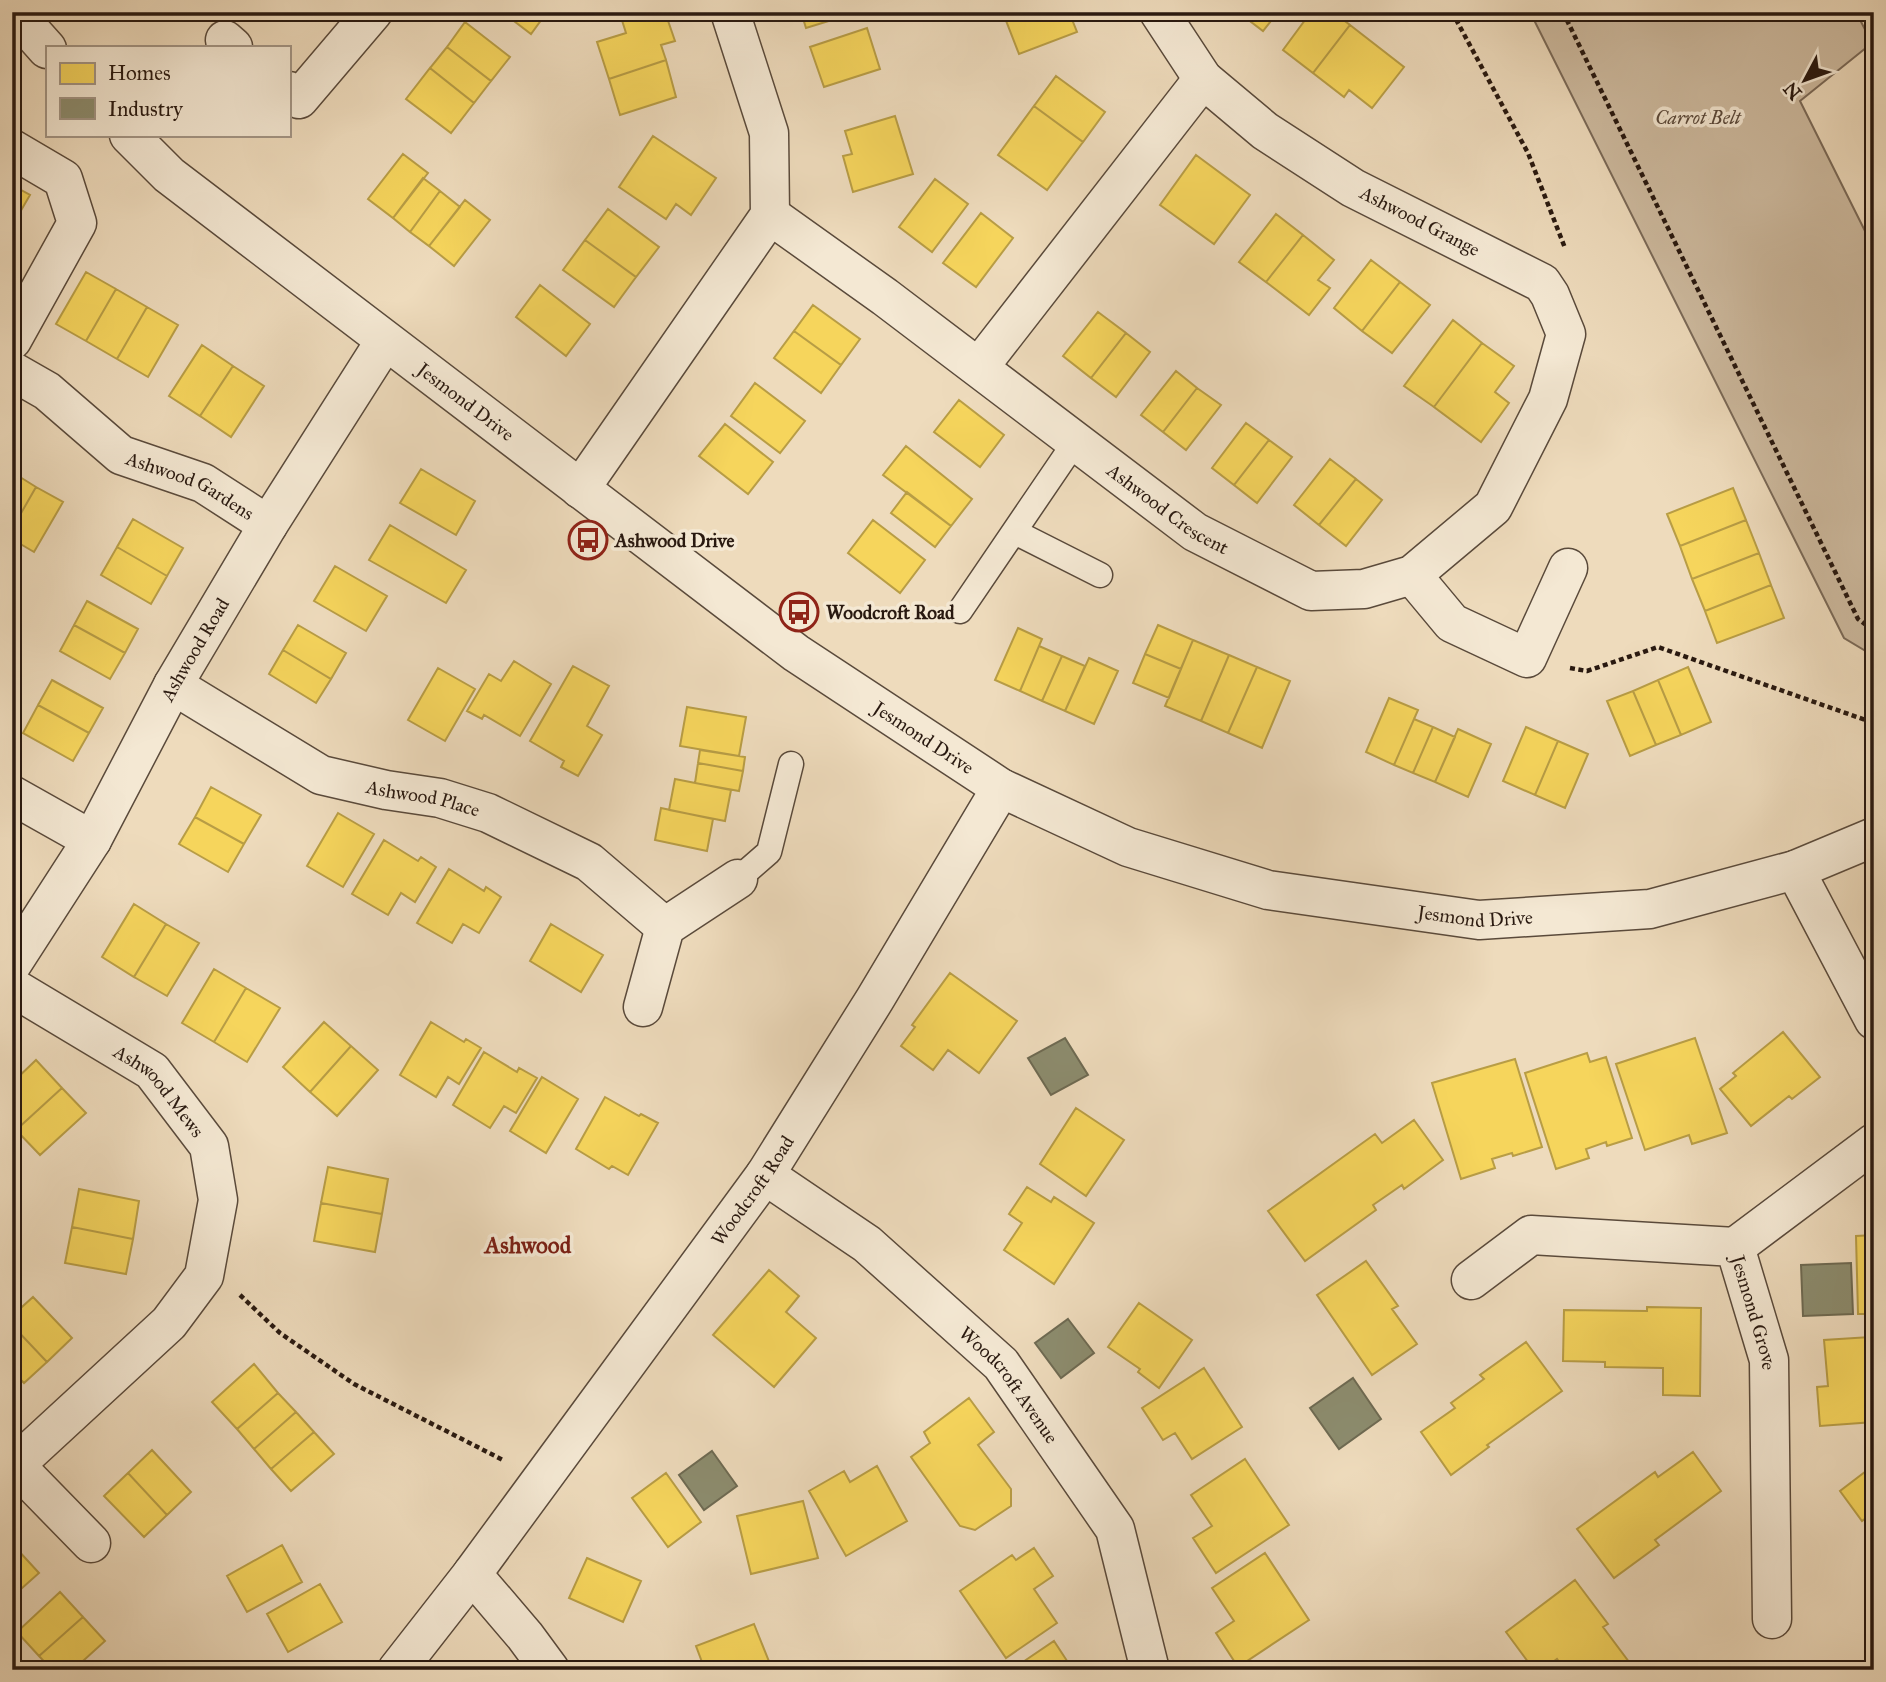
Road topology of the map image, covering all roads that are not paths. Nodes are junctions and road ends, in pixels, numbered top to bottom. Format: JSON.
{"nodes":[{"id":1,"x":14,"y":12,"type":"edge"},
{"id":2,"x":373,"y":12,"type":"edge"},
{"id":3,"x":730,"y":12,"type":"edge"},
{"id":4,"x":1159,"y":12,"type":"edge"},
{"id":5,"x":46,"y":48,"type":"edge"},
{"id":6,"x":1203,"y":79,"type":"junction"},
{"id":7,"x":290,"y":92,"type":"edge"},
{"id":8,"x":130,"y":136,"type":"edge"},
{"id":9,"x":12,"y":149,"type":"edge"},
{"id":10,"x":770,"y":215,"type":"junction"},
{"id":11,"x":12,"y":340,"type":"edge"},
{"id":12,"x":385,"y":341,"type":"junction"},
{"id":13,"x":979,"y":367,"type":"junction"},
{"id":14,"x":12,"y":371,"type":"edge"},
{"id":15,"x":1548,"y":399,"type":"joint"},
{"id":16,"x":1075,"y":442,"type":"junction"},
{"id":17,"x":580,"y":489,"type":"junction"},
{"id":18,"x":268,"y":525,"type":"junction"},
{"id":19,"x":1015,"y":532,"type":"junction"},
{"id":20,"x":1568,"y":568,"type":"dead end"},
{"id":21,"x":1100,"y":575,"type":"dead end"},
{"id":22,"x":1412,"y":575,"type":"junction"},
{"id":23,"x":960,"y":611,"type":"dead end"},
{"id":24,"x":173,"y":685,"type":"junction"},
{"id":25,"x":791,"y":764,"type":"dead end"},
{"id":26,"x":1002,"y":788,"type":"junction"},
{"id":27,"x":12,"y":795,"type":"edge"},
{"id":28,"x":1874,"y":837,"type":"edge"},
{"id":29,"x":92,"y":840,"type":"junction"},
{"id":30,"x":1795,"y":870,"type":"junction"},
{"id":31,"x":738,"y":879,"type":"joint"},
{"id":32,"x":665,"y":927,"type":"junction"},
{"id":33,"x":12,"y":964,"type":"edge"},
{"id":34,"x":12,"y":987,"type":"edge"},
{"id":35,"x":643,"y":1007,"type":"dead end"},
{"id":36,"x":1874,"y":1020,"type":"edge"},
{"id":37,"x":1874,"y":1143,"type":"edge"},
{"id":38,"x":765,"y":1175,"type":"junction"},
{"id":39,"x":1735,"y":1247,"type":"junction"},
{"id":40,"x":1471,"y":1280,"type":"dead end"},
{"id":41,"x":14,"y":1463,"type":"edge"},
{"id":42,"x":91,"y":1543,"type":"dead end"},
{"id":43,"x":472,"y":1574,"type":"junction"},
{"id":44,"x":1772,"y":1619,"type":"dead end"},
{"id":45,"x":397,"y":1670,"type":"edge"},
{"id":46,"x":550,"y":1670,"type":"edge"},
{"id":47,"x":1150,"y":1670,"type":"edge"}],
"edges":[{"from":1,"to":5,"type":"street"},
{"from":2,"to":7,"type":"street"},
{"from":3,"to":10,"type":"street"},
{"from":4,"to":6,"type":"street","name":"Ashwood Grange"},
{"from":6,"to":13,"type":"street"},
{"from":6,"to":15,"type":"street","name":"Ashwood Grange"},
{"from":8,"to":12,"type":"street","name":"Jesmond Drive"},
{"from":9,"to":11,"type":"street"},
{"from":10,"to":13,"type":"street","name":"Ashwood Crescent"},
{"from":10,"to":17,"type":"street"},
{"from":12,"to":17,"type":"street","name":"Jesmond Drive"},
{"from":12,"to":18,"type":"street","name":"Ashwood Road"},
{"from":13,"to":16,"type":"street","name":"Ashwood Crescent"},
{"from":14,"to":18,"type":"street","name":"Ashwood Gardens"},
{"from":15,"to":22,"type":"street","name":"Ashwood Crescent"},
{"from":16,"to":19,"type":"lane"},
{"from":16,"to":22,"type":"street","name":"Ashwood Crescent"},
{"from":17,"to":26,"type":"street","name":"Jesmond Drive"},
{"from":18,"to":24,"type":"street","name":"Ashwood Road"},
{"from":19,"to":21,"type":"lane"},
{"from":19,"to":23,"type":"lane"},
{"from":20,"to":22,"type":"street"},
{"from":24,"to":29,"type":"street","name":"Ashwood Road"},
{"from":24,"to":32,"type":"street","name":"Ashwood Place"},
{"from":25,"to":31,"type":"lane"},
{"from":26,"to":30,"type":"street","name":"Jesmond Drive"},
{"from":26,"to":38,"type":"street","name":"Woodcroft Road"},
{"from":27,"to":29,"type":"street"},
{"from":28,"to":30,"type":"street","name":"Jesmond Drive"},
{"from":29,"to":33,"type":"street","name":"Ashwood Road"},
{"from":30,"to":36,"type":"street"},
{"from":31,"to":32,"type":"street"},
{"from":32,"to":35,"type":"street"},
{"from":34,"to":41,"type":"street","name":"Ashwood Mews"},
{"from":37,"to":39,"type":"street"},
{"from":38,"to":43,"type":"street","name":"Woodcroft Road"},
{"from":38,"to":47,"type":"street","name":"Woodcroft Avenue"},
{"from":39,"to":40,"type":"street","name":"Jesmond Grove"},
{"from":39,"to":44,"type":"street","name":"Jesmond Grove"},
{"from":41,"to":42,"type":"street","name":"Ashwood Mews"},
{"from":43,"to":45,"type":"street","name":"Woodcroft Road"},
{"from":43,"to":46,"type":"street"}]}
